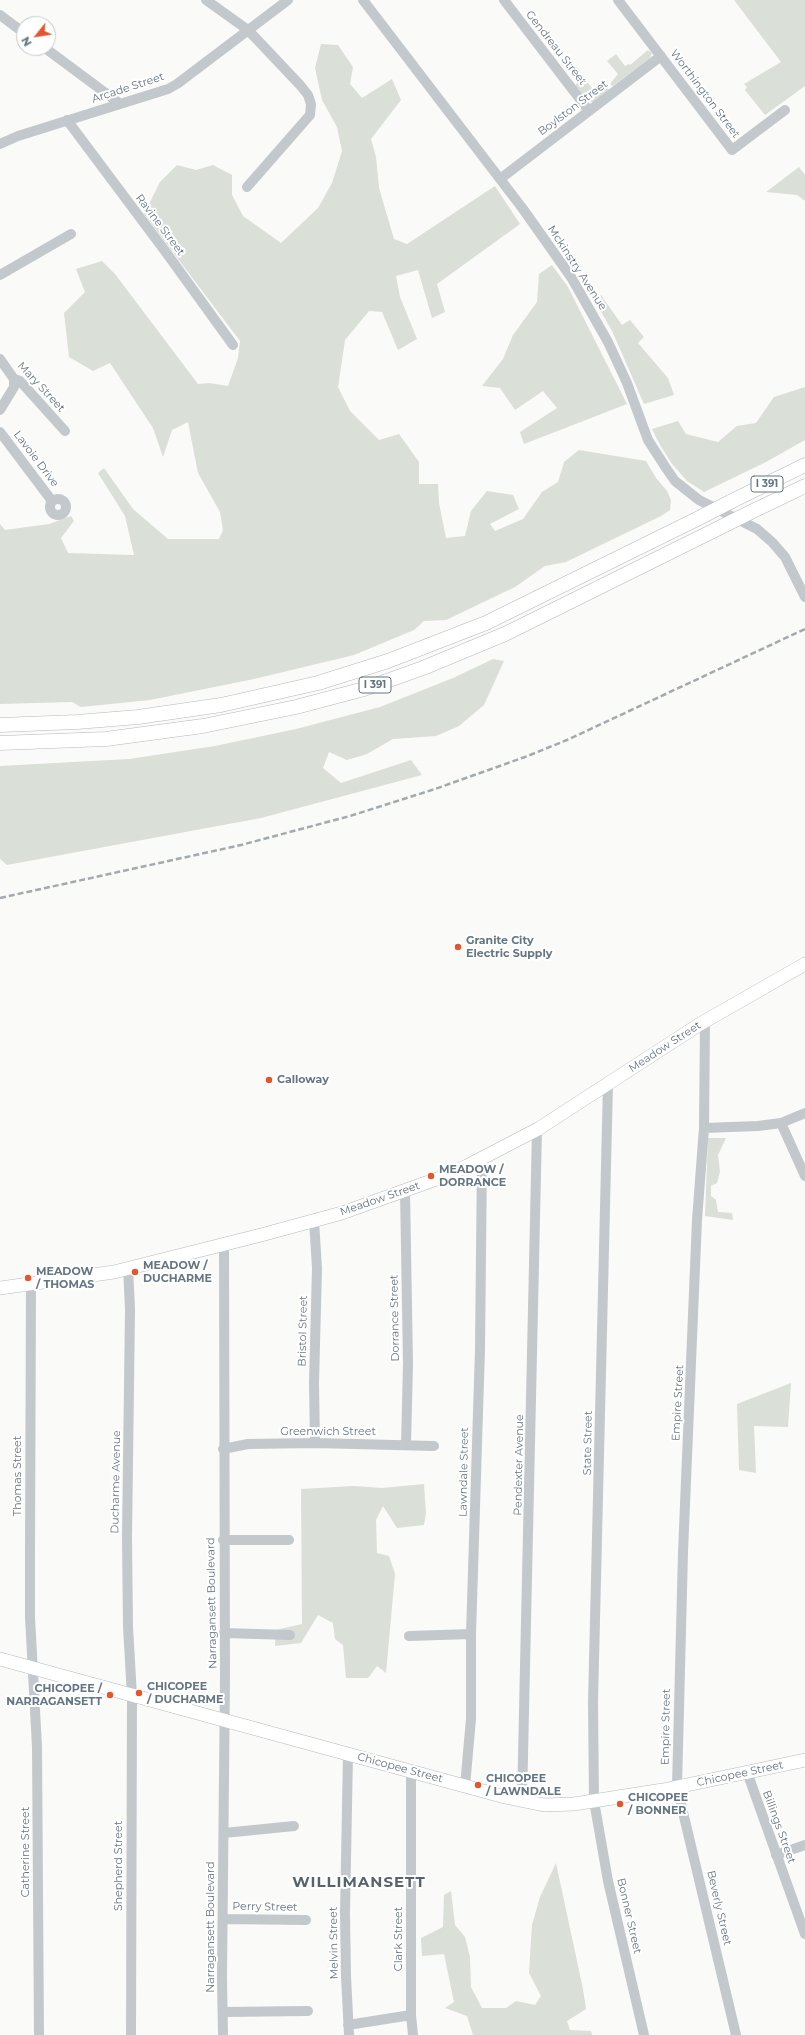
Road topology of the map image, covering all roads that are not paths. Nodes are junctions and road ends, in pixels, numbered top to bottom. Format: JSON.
{"nodes":[{"id":1,"x":206,"y":0,"type":"edge"},
{"id":2,"x":288,"y":0,"type":"edge"},
{"id":3,"x":363,"y":0,"type":"edge"},
{"id":4,"x":504,"y":0,"type":"edge"},
{"id":5,"x":618,"y":0,"type":"edge"},
{"id":6,"x":0,"y":15,"type":"edge"},
{"id":7,"x":16,"y":27,"type":"edge"},
{"id":8,"x":248,"y":30,"type":"junction"},
{"id":9,"x":56,"y":56,"type":"edge"},
{"id":10,"x":661,"y":56,"type":"junction"},
{"id":11,"x":119,"y":103,"type":"junction"},
{"id":12,"x":785,"y":110,"type":"dead end"},
{"id":13,"x":589,"y":111,"type":"junction"},
{"id":14,"x":67,"y":120,"type":"junction"},
{"id":15,"x":0,"y":144,"type":"edge"},
{"id":16,"x":500,"y":179,"type":"junction"},
{"id":17,"x":247,"y":187,"type":"dead end"},
{"id":18,"x":71,"y":234,"type":"dead end"},
{"id":19,"x":0,"y":275,"type":"edge"},
{"id":20,"x":233,"y":345,"type":"dead end"},
{"id":21,"x":0,"y":358,"type":"edge"},
{"id":22,"x":14,"y":379,"type":"junction"},
{"id":23,"x":0,"y":410,"type":"edge"},
{"id":24,"x":65,"y":431,"type":"dead end"},
{"id":25,"x":0,"y":432,"type":"edge"},
{"id":26,"x":805,"y":465,"type":"edge"},
{"id":27,"x":805,"y":486,"type":"edge"},
{"id":28,"x":52,"y":501,"type":"dead end"},
{"id":29,"x":805,"y":597,"type":"edge"},
{"id":30,"x":0,"y":719,"type":"edge"},
{"id":31,"x":37,"y":724,"type":"junction"},
{"id":32,"x":0,"y":725,"type":"edge"},
{"id":33,"x":0,"y":743,"type":"edge"},
{"id":34,"x":805,"y":964,"type":"edge"},
{"id":35,"x":705,"y":1021,"type":"junction"},
{"id":36,"x":608,"y":1084,"type":"junction"},
{"id":37,"x":805,"y":1113,"type":"edge"},
{"id":38,"x":781,"y":1123,"type":"junction"},
{"id":39,"x":704,"y":1128,"type":"junction"},
{"id":40,"x":537,"y":1129,"type":"junction"},
{"id":41,"x":482,"y":1158,"type":"junction"},
{"id":42,"x":805,"y":1176,"type":"edge"},
{"id":43,"x":405,"y":1190,"type":"junction"},
{"id":44,"x":314,"y":1221,"type":"junction"},
{"id":45,"x":224,"y":1243,"type":"junction"},
{"id":46,"x":128,"y":1268,"type":"junction"},
{"id":47,"x":31,"y":1284,"type":"junction"},
{"id":48,"x":0,"y":1288,"type":"edge"},
{"id":49,"x":315,"y":1442,"type":"junction"},
{"id":50,"x":406,"y":1444,"type":"junction"},
{"id":51,"x":434,"y":1446,"type":"dead end"},
{"id":52,"x":223,"y":1449,"type":"junction"},
{"id":53,"x":223,"y":1540,"type":"junction"},
{"id":54,"x":290,"y":1540,"type":"dead end"},
{"id":55,"x":224,"y":1633,"type":"junction"},
{"id":56,"x":471,"y":1634,"type":"junction"},
{"id":57,"x":290,"y":1635,"type":"dead end"},
{"id":58,"x":409,"y":1636,"type":"dead end"},
{"id":59,"x":0,"y":1659,"type":"edge"},
{"id":60,"x":33,"y":1668,"type":"junction"},
{"id":61,"x":132,"y":1696,"type":"junction"},
{"id":62,"x":224,"y":1721,"type":"junction"},
{"id":63,"x":348,"y":1754,"type":"junction"},
{"id":64,"x":805,"y":1760,"type":"edge"},
{"id":65,"x":411,"y":1772,"type":"junction"},
{"id":66,"x":747,"y":1772,"type":"junction"},
{"id":67,"x":465,"y":1786,"type":"junction"},
{"id":68,"x":677,"y":1787,"type":"junction"},
{"id":69,"x":522,"y":1801,"type":"junction"},
{"id":70,"x":594,"y":1801,"type":"junction"},
{"id":71,"x":294,"y":1826,"type":"dead end"},
{"id":72,"x":224,"y":1833,"type":"junction"},
{"id":73,"x":805,"y":1845,"type":"edge"},
{"id":74,"x":776,"y":1855,"type":"junction"},
{"id":75,"x":802,"y":1915,"type":"edge"},
{"id":76,"x":223,"y":1919,"type":"junction"},
{"id":77,"x":306,"y":1920,"type":"dead end"},
{"id":78,"x":805,"y":1934,"type":"edge"},
{"id":79,"x":308,"y":2011,"type":"dead end"},
{"id":80,"x":224,"y":2012,"type":"junction"},
{"id":81,"x":411,"y":2016,"type":"junction"},
{"id":82,"x":349,"y":2030,"type":"edge"},
{"id":83,"x":39,"y":2035,"type":"edge"},
{"id":84,"x":131,"y":2035,"type":"edge"},
{"id":85,"x":224,"y":2035,"type":"edge"},
{"id":86,"x":413,"y":2035,"type":"edge"},
{"id":87,"x":644,"y":2035,"type":"edge"},
{"id":88,"x":736,"y":2035,"type":"edge"}],
"edges":[{"from":1,"to":8,"type":"street"},
{"from":2,"to":8,"type":"street","name":"Arcade Street"},
{"from":3,"to":16,"type":"street","name":"Mckinstry Avenue"},
{"from":4,"to":13,"type":"street","name":"Gendreau Street"},
{"from":5,"to":10,"type":"street","name":"Worthington Street"},
{"from":6,"to":7,"type":"street"},
{"from":8,"to":11,"type":"street","name":"Arcade Street"},
{"from":8,"to":17,"type":"street"},
{"from":9,"to":11,"type":"street"},
{"from":10,"to":12,"type":"street","name":"Worthington Street"},
{"from":10,"to":13,"type":"street","name":"Boylston Street"},
{"from":11,"to":14,"type":"street","name":"Arcade Street"},
{"from":13,"to":16,"type":"street","name":"Boylston Street"},
{"from":14,"to":15,"type":"street","name":"Arcade Street"},
{"from":14,"to":20,"type":"street","name":"Ravine Street"},
{"from":16,"to":29,"type":"street","name":"Mckinstry Avenue"},
{"from":18,"to":19,"type":"street"},
{"from":21,"to":22,"type":"street","name":"Mary Street"},
{"from":22,"to":23,"type":"street"},
{"from":22,"to":24,"type":"street","name":"Mary Street"},
{"from":25,"to":28,"type":"street","name":"Lavoie Drive"},
{"from":26,"to":31,"type":"highway","number":"I 391","bridge":true},
{"from":27,"to":33,"type":"highway","number":"I 391","bridge":true},
{"from":30,"to":31,"type":"highway"},
{"from":31,"to":32,"type":"highway","number":"I 391"},
{"from":34,"to":35,"type":"main road","name":"Meadow Street"},
{"from":35,"to":36,"type":"main road","name":"Meadow Street"},
{"from":35,"to":39,"type":"street","name":"Empire Street"},
{"from":36,"to":40,"type":"main road","name":"Meadow Street"},
{"from":36,"to":70,"type":"street","name":"State Street"},
{"from":37,"to":38,"type":"street"},
{"from":38,"to":39,"type":"street"},
{"from":38,"to":42,"type":"street"},
{"from":39,"to":68,"type":"street","name":"Empire Street"},
{"from":40,"to":41,"type":"main road","name":"Meadow Street"},
{"from":40,"to":69,"type":"street","name":"Pendexter Avenue"},
{"from":41,"to":43,"type":"main road","name":"Meadow Street"},
{"from":41,"to":56,"type":"street","name":"Lawndale Street"},
{"from":43,"to":44,"type":"main road","name":"Meadow Street"},
{"from":43,"to":50,"type":"street","name":"Dorrance Street"},
{"from":44,"to":45,"type":"main road","name":"Meadow Street"},
{"from":44,"to":49,"type":"street","name":"Bristol Street"},
{"from":45,"to":46,"type":"main road","name":"Meadow Street"},
{"from":45,"to":52,"type":"street","name":"Narragansett Boulevard"},
{"from":46,"to":47,"type":"main road","name":"Meadow Street"},
{"from":46,"to":61,"type":"street","name":"Ducharme Avenue"},
{"from":47,"to":48,"type":"main road","name":"Meadow Street"},
{"from":47,"to":60,"type":"street","name":"Thomas Street"},
{"from":49,"to":50,"type":"street","name":"Greenwich Street"},
{"from":49,"to":52,"type":"street","name":"Greenwich Street"},
{"from":50,"to":51,"type":"street","name":"Greenwich Street"},
{"from":52,"to":53,"type":"street","name":"Narragansett Boulevard"},
{"from":53,"to":54,"type":"street"},
{"from":53,"to":55,"type":"street","name":"Narragansett Boulevard"},
{"from":55,"to":57,"type":"street"},
{"from":55,"to":62,"type":"street","name":"Narragansett Boulevard"},
{"from":56,"to":58,"type":"street"},
{"from":56,"to":67,"type":"street","name":"Lawndale Street"},
{"from":59,"to":60,"type":"main road","name":"Chicopee Street"},
{"from":60,"to":61,"type":"main road","name":"Chicopee Street"},
{"from":60,"to":83,"type":"street","name":"Catherine Street"},
{"from":61,"to":62,"type":"main road","name":"Chicopee Street"},
{"from":61,"to":84,"type":"street","name":"Shepherd Street"},
{"from":62,"to":63,"type":"main road","name":"Chicopee Street"},
{"from":62,"to":72,"type":"street","name":"Narragansett Boulevard"},
{"from":63,"to":65,"type":"main road","name":"Chicopee Street"},
{"from":63,"to":82,"type":"street","name":"Melvin Street"},
{"from":64,"to":66,"type":"main road","name":"Chicopee Street"},
{"from":65,"to":67,"type":"main road","name":"Chicopee Street"},
{"from":65,"to":81,"type":"street","name":"Clark Street"},
{"from":66,"to":68,"type":"main road","name":"Chicopee Street"},
{"from":66,"to":74,"type":"street","name":"Billings Street"},
{"from":67,"to":69,"type":"main road","name":"Chicopee Street"},
{"from":68,"to":70,"type":"main road","name":"Chicopee Street"},
{"from":68,"to":88,"type":"street","name":"Beverly Street"},
{"from":69,"to":70,"type":"main road","name":"Chicopee Street"},
{"from":70,"to":87,"type":"street","name":"Bonner Street"},
{"from":71,"to":72,"type":"street"},
{"from":72,"to":76,"type":"street","name":"Narragansett Boulevard"},
{"from":73,"to":74,"type":"street"},
{"from":74,"to":75,"type":"street","name":"Billings Street"},
{"from":75,"to":78,"type":"street","name":"Billings Street"},
{"from":76,"to":77,"type":"street","name":"Perry Street"},
{"from":76,"to":80,"type":"street","name":"Narragansett Boulevard"},
{"from":79,"to":80,"type":"street"},
{"from":80,"to":85,"type":"street","name":"Narragansett Boulevard"},
{"from":81,"to":82,"type":"street"},
{"from":81,"to":86,"type":"street","name":"Clark Street"}]}
